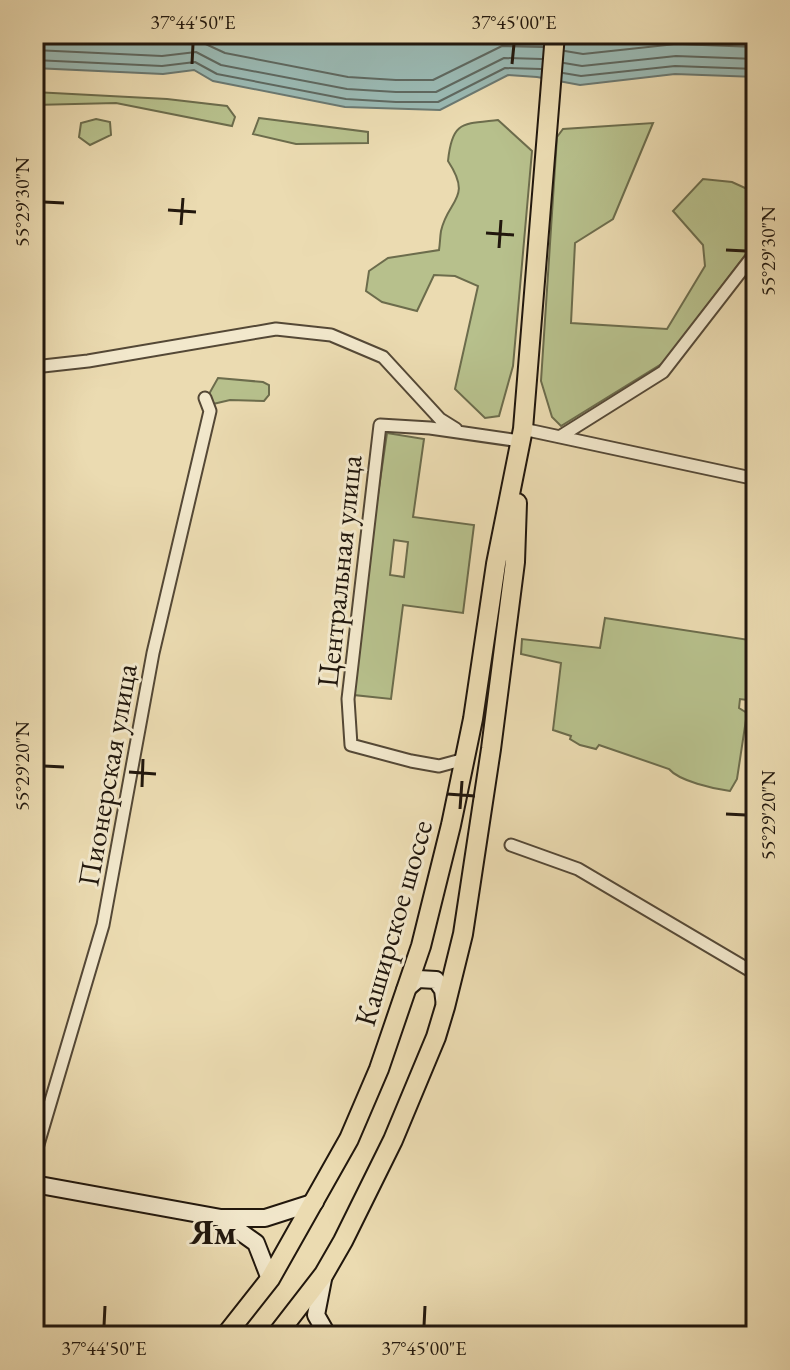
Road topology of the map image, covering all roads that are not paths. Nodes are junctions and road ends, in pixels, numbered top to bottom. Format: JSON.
{"nodes":[{"id":1,"x":555,"y":34,"type":"edge"},
{"id":2,"x":756,"y":252,"type":"edge"},
{"id":3,"x":34,"y":367,"type":"edge"},
{"id":4,"x":205,"y":398,"type":"dead end"},
{"id":5,"x":463,"y":433,"type":"junction"},
{"id":6,"x":521,"y":435,"type":"junction"},
{"id":7,"x":561,"y":436,"type":"junction"},
{"id":8,"x":756,"y":479,"type":"edge"},
{"id":9,"x":465,"y":759,"type":"junction"},
{"id":10,"x":511,"y":845,"type":"dead end"},
{"id":11,"x":756,"y":974,"type":"edge"},
{"id":12,"x":405,"y":990,"type":"junction"},
{"id":13,"x":445,"y":1007,"type":"junction"},
{"id":14,"x":34,"y":1158,"type":"edge"},
{"id":15,"x":34,"y":1184,"type":"edge"},
{"id":16,"x":315,"y":1202,"type":"junction"},
{"id":17,"x":221,"y":1218,"type":"junction"},
{"id":18,"x":324,"y":1274,"type":"junction"},
{"id":19,"x":270,"y":1279,"type":"junction"},
{"id":20,"x":225,"y":1336,"type":"edge"},
{"id":21,"x":276,"y":1336,"type":"edge"},
{"id":22,"x":328,"y":1336,"type":"edge"}],
"edges":[{"from":1,"to":6,"type":"main road","name":"Каширское шоссе"},
{"from":2,"to":7,"type":"street"},
{"from":3,"to":5,"type":"street"},
{"from":4,"to":14,"type":"street","name":"Пионерская улица"},
{"from":5,"to":6,"type":"street","name":"Центральная улица"},
{"from":5,"to":9,"type":"street","name":"Центральная улица"},
{"from":6,"to":7,"type":"street","name":"Центральная улица"},
{"from":6,"to":9,"type":"main road","name":"Каширское шоссе"},
{"from":6,"to":13,"type":"main road","name":"Каширское шоссе"},
{"from":7,"to":8,"type":"street","name":"Центральная улица"},
{"from":9,"to":12,"type":"main road","name":"Каширское шоссе"},
{"from":10,"to":11,"type":"street"},
{"from":12,"to":13,"type":"street"},
{"from":12,"to":16,"type":"main road","name":"Каширское шоссе"},
{"from":13,"to":18,"type":"main road","name":"Каширское шоссе"},
{"from":15,"to":17,"type":"street"},
{"from":16,"to":17,"type":"street"},
{"from":16,"to":19,"type":"main road","name":"Каширское шоссе"},
{"from":17,"to":19,"type":"street"},
{"from":18,"to":21,"type":"main road","name":"Каширское шоссе"},
{"from":18,"to":22,"type":"street"},
{"from":19,"to":20,"type":"main road","name":"Каширское шоссе"}]}
